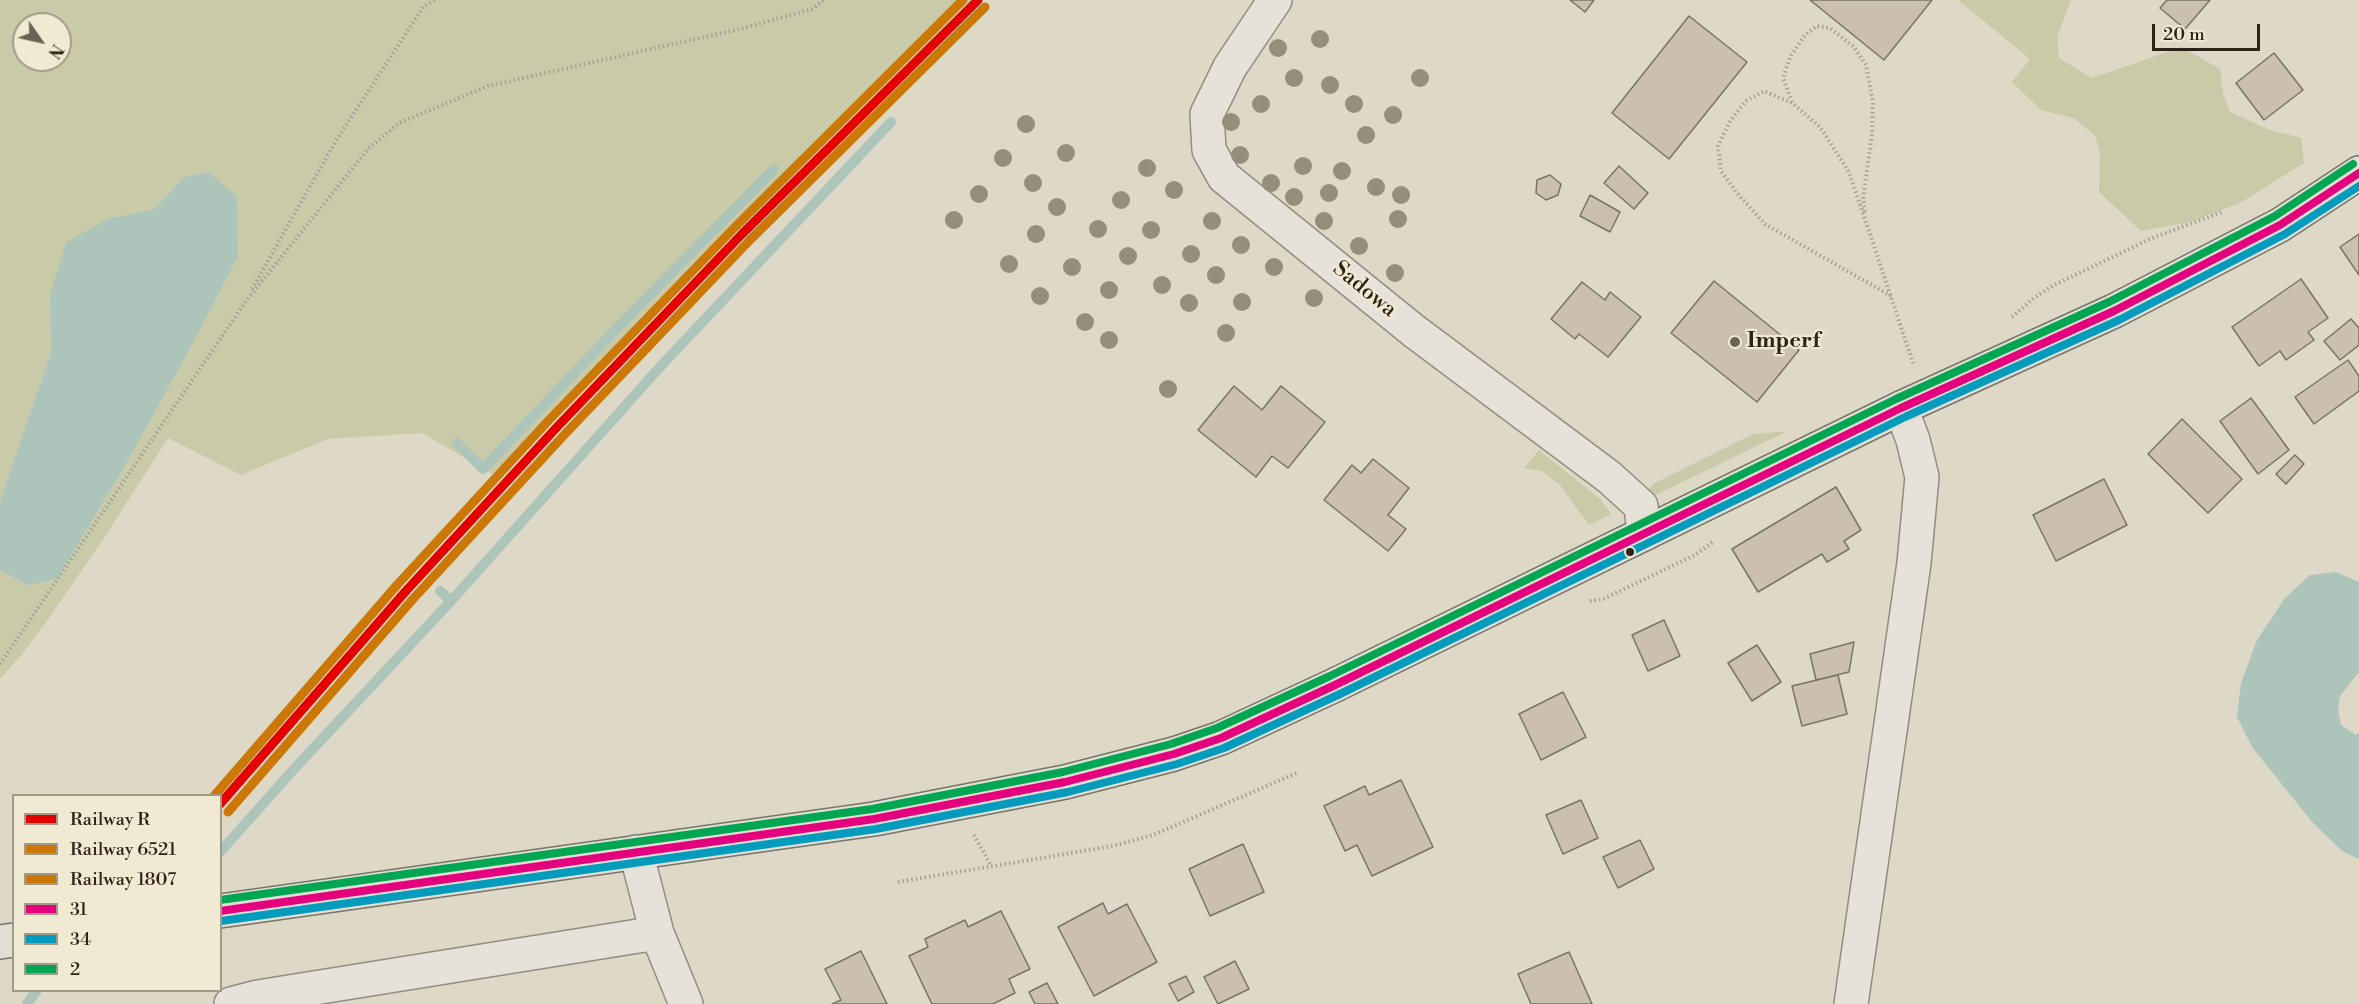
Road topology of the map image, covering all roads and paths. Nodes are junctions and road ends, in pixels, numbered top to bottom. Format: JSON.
{"nodes":[{"id":1,"x":435,"y":0,"type":"edge"},
{"id":2,"x":824,"y":0,"type":"edge"},
{"id":3,"x":1275,"y":0,"type":"edge"},
{"id":4,"x":1792,"y":103,"type":"junction"},
{"id":5,"x":2359,"y":172,"type":"edge"},
{"id":6,"x":1867,"y":225,"type":"junction"},
{"id":7,"x":1891,"y":296,"type":"junction"},
{"id":8,"x":246,"y":301,"type":"junction"},
{"id":9,"x":1913,"y":403,"type":"junction"},
{"id":10,"x":1644,"y":534,"type":"junction"},
{"id":11,"x":0,"y":664,"type":"edge"},
{"id":12,"x":1299,"y":772,"type":"dead end"},
{"id":13,"x":636,"y":852,"type":"junction"},
{"id":14,"x":898,"y":882,"type":"dead end"},
{"id":15,"x":222,"y":911,"type":"edge"},
{"id":16,"x":657,"y":933,"type":"junction"},
{"id":17,"x":231,"y":1004,"type":"edge"},
{"id":18,"x":686,"y":1004,"type":"edge"},
{"id":19,"x":1851,"y":1004,"type":"edge"}],
"edges":[{"from":1,"to":8,"type":"path"},
{"from":2,"to":8,"type":"path"},
{"from":3,"to":10,"type":"street","name":"Sadowa"},
{"from":4,"to":6,"type":"path"},
{"from":4,"to":6,"type":"path"},
{"from":4,"to":7,"type":"path"},
{"from":5,"to":9,"type":"main road"},
{"from":6,"to":7,"type":"path"},
{"from":7,"to":9,"type":"path"},
{"from":8,"to":11,"type":"path"},
{"from":9,"to":10,"type":"main road"},
{"from":9,"to":19,"type":"street"},
{"from":10,"to":13,"type":"main road"},
{"from":12,"to":14,"type":"path"},
{"from":13,"to":15,"type":"main road"},
{"from":13,"to":16,"type":"street"},
{"from":16,"to":17,"type":"street"},
{"from":16,"to":18,"type":"street"}]}
